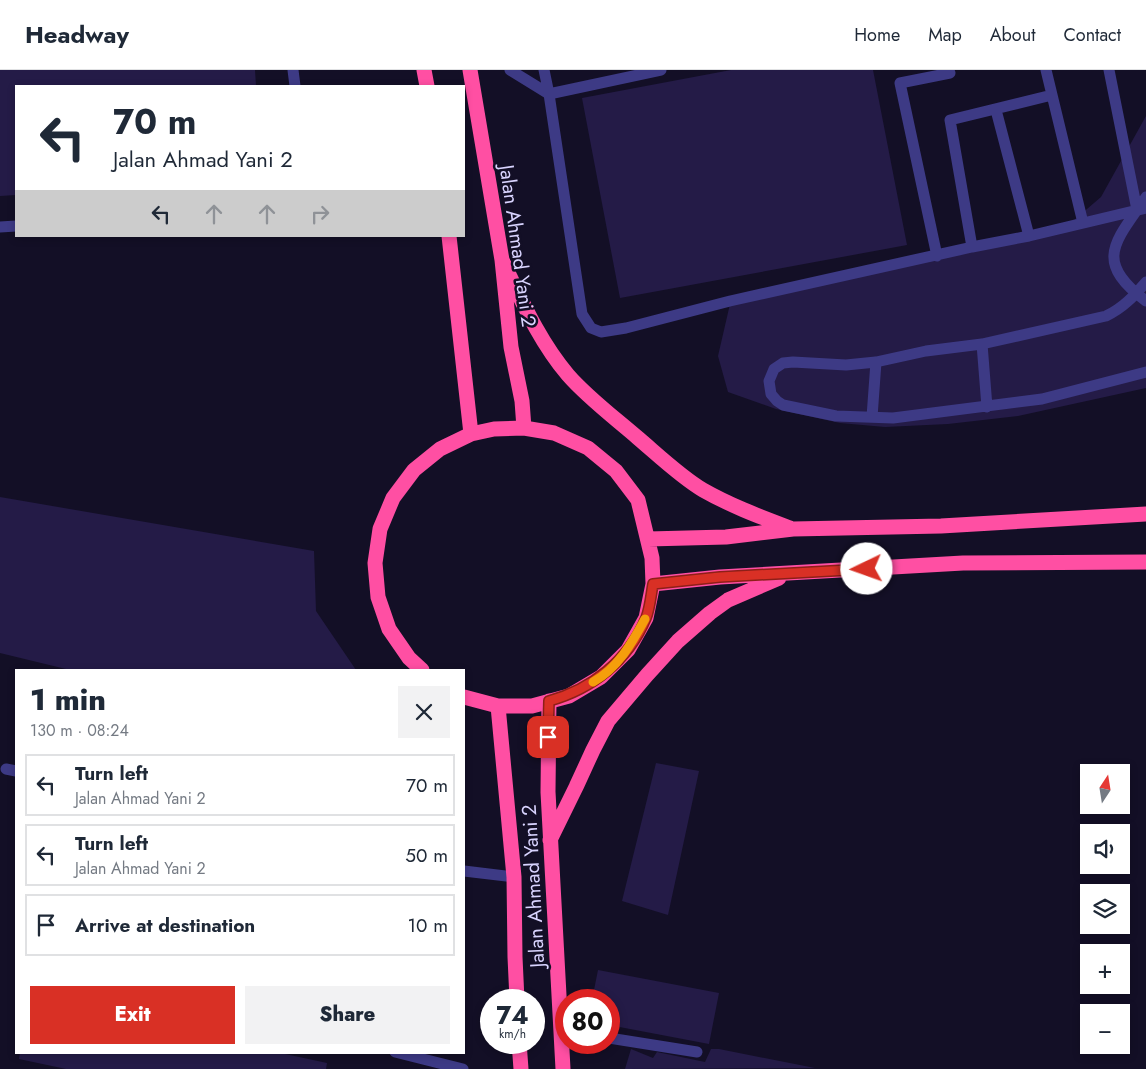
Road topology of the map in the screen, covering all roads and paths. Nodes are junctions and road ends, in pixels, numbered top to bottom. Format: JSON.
{"nodes":[{"id":1,"x":292,"y":70,"type":"edge"},
{"id":2,"x":424,"y":70,"type":"edge"},
{"id":3,"x":470,"y":70,"type":"edge"},
{"id":4,"x":510,"y":70,"type":"edge"},
{"id":5,"x":544,"y":70,"type":"edge"},
{"id":6,"x":661,"y":70,"type":"edge"},
{"id":7,"x":1046,"y":70,"type":"edge"},
{"id":8,"x":1109,"y":70,"type":"edge"},
{"id":9,"x":950,"y":73,"type":"dead end"},
{"id":10,"x":295,"y":85,"type":"edge"},
{"id":11,"x":427,"y":85,"type":"edge"},
{"id":12,"x":549,"y":94,"type":"junction"},
{"id":13,"x":1052,"y":95,"type":"junction"},
{"id":14,"x":996,"y":110,"type":"junction"},
{"id":15,"x":1146,"y":197,"type":"edge"},
{"id":16,"x":1141,"y":209,"type":"edge"},
{"id":17,"x":1083,"y":222,"type":"junction"},
{"id":18,"x":15,"y":226,"type":"edge"},
{"id":19,"x":0,"y":227,"type":"edge"},
{"id":20,"x":1029,"y":236,"type":"junction"},
{"id":21,"x":449,"y":237,"type":"edge"},
{"id":22,"x":972,"y":247,"type":"junction"},
{"id":23,"x":937,"y":256,"type":"junction"},
{"id":24,"x":502,"y":260,"type":"junction"},
{"id":25,"x":1146,"y":282,"type":"edge"},
{"id":26,"x":1136,"y":294,"type":"junction"},
{"id":27,"x":1146,"y":301,"type":"edge"},
{"id":28,"x":982,"y":344,"type":"junction"},
{"id":29,"x":876,"y":362,"type":"junction"},
{"id":30,"x":1146,"y":372,"type":"edge"},
{"id":31,"x":987,"y":407,"type":"junction"},
{"id":32,"x":872,"y":417,"type":"junction"},
{"id":33,"x":524,"y":428,"type":"junction"},
{"id":34,"x":471,"y":434,"type":"junction"},
{"id":35,"x":1146,"y":514,"type":"edge"},
{"id":36,"x":793,"y":529,"type":"junction"},
{"id":37,"x":648,"y":539,"type":"junction"},
{"id":38,"x":1146,"y":562,"type":"edge"},
{"id":39,"x":789,"y":573,"type":"junction"},
{"id":40,"x":653,"y":584,"type":"junction"},
{"id":41,"x":421,"y":669,"type":"edge"},
{"id":42,"x":465,"y":697,"type":"edge"},
{"id":43,"x":549,"y":701,"type":"junction"},
{"id":44,"x":498,"y":706,"type":"junction"},
{"id":45,"x":550,"y":840,"type":"junction"},
{"id":46,"x":465,"y":871,"type":"edge"},
{"id":47,"x":514,"y":877,"type":"junction"},
{"id":48,"x":517,"y":989,"type":"edge"},
{"id":49,"x":560,"y":989,"type":"edge"},
{"id":50,"x":620,"y":1040,"type":"edge"},
{"id":51,"x":697,"y":1052,"type":"dead end"},
{"id":52,"x":403,"y":1054,"type":"edge"},
{"id":53,"x":519,"y":1054,"type":"edge"},
{"id":54,"x":563,"y":1054,"type":"edge"},
{"id":55,"x":463,"y":1069,"type":"edge"},
{"id":56,"x":520,"y":1069,"type":"edge"},
{"id":57,"x":563,"y":1069,"type":"edge"}],
"edges":[{"from":1,"to":10,"type":"lane"},
{"from":2,"to":11,"type":"highway"},
{"from":3,"to":24,"type":"highway","name":"Jalan Ahmad Yani 2"},
{"from":4,"to":12,"type":"lane"},
{"from":5,"to":12,"type":"lane"},
{"from":6,"to":12,"type":"lane"},
{"from":7,"to":13,"type":"lane"},
{"from":8,"to":16,"type":"lane"},
{"from":9,"to":23,"type":"lane"},
{"from":12,"to":23,"type":"lane"},
{"from":13,"to":14,"type":"lane"},
{"from":13,"to":17,"type":"lane"},
{"from":14,"to":20,"type":"lane"},
{"from":14,"to":22,"type":"lane"},
{"from":15,"to":26,"type":"lane"},
{"from":16,"to":17,"type":"lane"},
{"from":17,"to":20,"type":"lane"},
{"from":18,"to":19,"type":"lane"},
{"from":20,"to":22,"type":"lane"},
{"from":21,"to":34,"type":"highway"},
{"from":22,"to":23,"type":"lane"},
{"from":24,"to":33,"type":"highway","name":"Jalan Ahmad Yani 2"},
{"from":24,"to":36,"type":"highway"},
{"from":25,"to":26,"type":"lane"},
{"from":26,"to":27,"type":"lane"},
{"from":26,"to":28,"type":"lane"},
{"from":28,"to":29,"type":"lane"},
{"from":28,"to":31,"type":"lane"},
{"from":29,"to":32,"type":"lane"},
{"from":29,"to":32,"type":"lane"},
{"from":30,"to":31,"type":"lane"},
{"from":31,"to":32,"type":"lane"},
{"from":33,"to":34,"type":"highway"},
{"from":33,"to":37,"type":"highway"},
{"from":34,"to":41,"type":"highway"},
{"from":35,"to":36,"type":"highway"},
{"from":36,"to":37,"type":"highway"},
{"from":37,"to":40,"type":"highway"},
{"from":38,"to":39,"type":"highway"},
{"from":39,"to":40,"type":"highway"},
{"from":39,"to":45,"type":"highway"},
{"from":40,"to":43,"type":"highway"},
{"from":42,"to":44,"type":"highway"},
{"from":43,"to":44,"type":"highway"},
{"from":43,"to":45,"type":"highway","name":"Jalan Ahmad Yani 2"},
{"from":44,"to":47,"type":"highway","name":"Jalan Ahmad Yani 2"},
{"from":45,"to":49,"type":"highway","name":"Jalan Ahmad Yani 2"},
{"from":46,"to":47,"type":"lane"},
{"from":47,"to":48,"type":"highway","name":"Jalan Ahmad Yani 2"},
{"from":50,"to":51,"type":"lane"},
{"from":52,"to":55,"type":"lane"},
{"from":53,"to":56,"type":"highway"},
{"from":54,"to":57,"type":"highway","name":"Jalan Ahmad Yani 2"}]}
